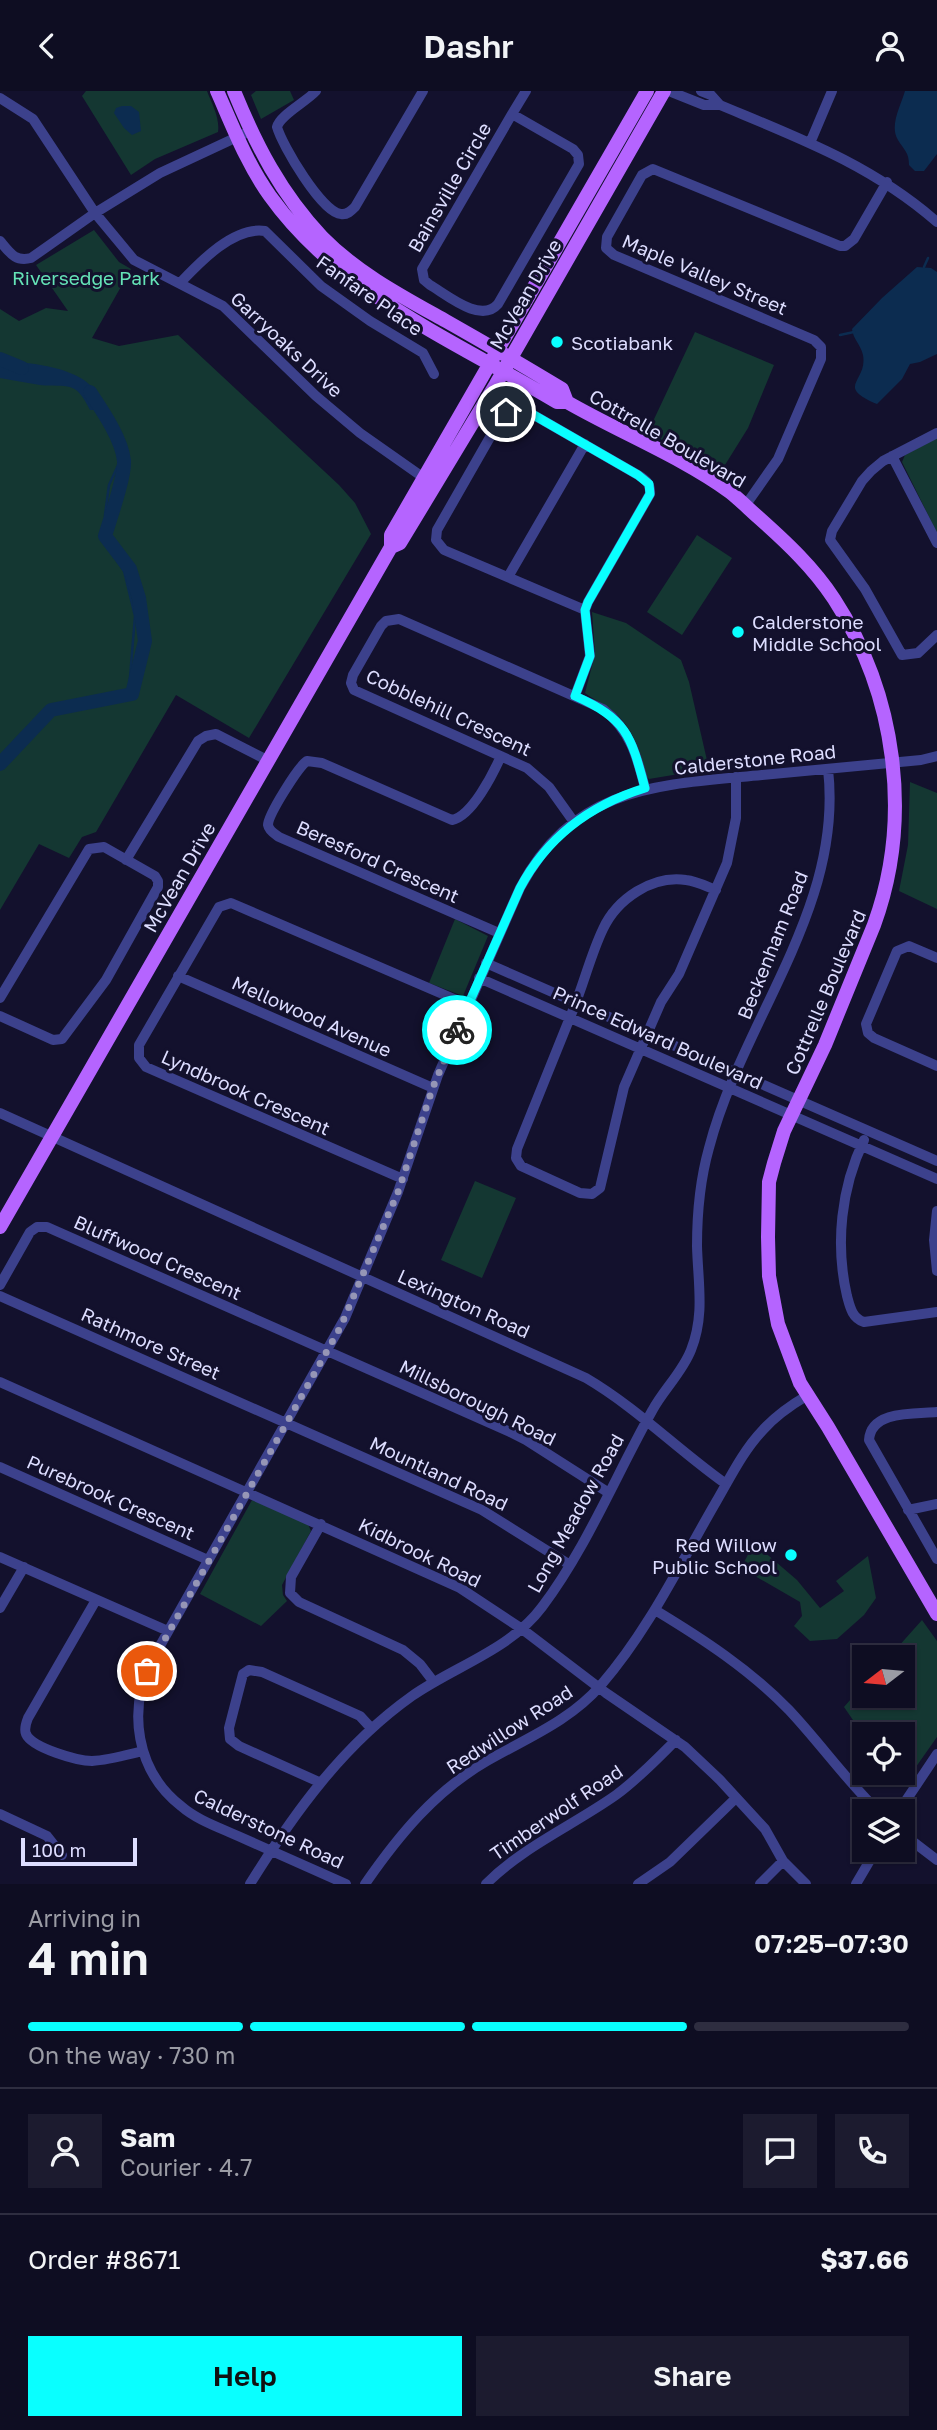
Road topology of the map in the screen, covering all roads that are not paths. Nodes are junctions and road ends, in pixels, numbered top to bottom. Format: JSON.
{"nodes":[{"id":1,"x":234,"y":91,"type":"edge"},
{"id":2,"x":316,"y":91,"type":"edge"},
{"id":3,"x":423,"y":91,"type":"edge"},
{"id":4,"x":526,"y":91,"type":"edge"},
{"id":5,"x":647,"y":91,"type":"edge"},
{"id":6,"x":664,"y":91,"type":"edge"},
{"id":7,"x":669,"y":91,"type":"edge"},
{"id":8,"x":701,"y":91,"type":"edge"},
{"id":9,"x":832,"y":91,"type":"edge"},
{"id":10,"x":220,"y":97,"type":"edge"},
{"id":11,"x":0,"y":98,"type":"edge"},
{"id":12,"x":720,"y":105,"type":"junction"},
{"id":13,"x":512,"y":114,"type":"junction"},
{"id":14,"x":244,"y":134,"type":"junction"},
{"id":15,"x":810,"y":143,"type":"junction"},
{"id":16,"x":887,"y":182,"type":"junction"},
{"id":17,"x":95,"y":213,"type":"junction"},
{"id":18,"x":937,"y":222,"type":"edge"},
{"id":19,"x":0,"y":241,"type":"edge"},
{"id":20,"x":181,"y":282,"type":"junction"},
{"id":21,"x":501,"y":360,"type":"junction"},
{"id":22,"x":434,"y":374,"type":"dead end"},
{"id":23,"x":937,"y":433,"type":"edge"},
{"id":24,"x":585,"y":444,"type":"junction"},
{"id":25,"x":892,"y":456,"type":"junction"},
{"id":26,"x":424,"y":478,"type":"junction"},
{"id":27,"x":745,"y":506,"type":"junction"},
{"id":28,"x":937,"y":543,"type":"edge"},
{"id":29,"x":391,"y":547,"type":"junction"},
{"id":30,"x":508,"y":577,"type":"junction"},
{"id":31,"x":585,"y":610,"type":"junction"},
{"id":32,"x":937,"y":635,"type":"edge"},
{"id":33,"x":575,"y":696,"type":"junction"},
{"id":34,"x":501,"y":756,"type":"junction"},
{"id":35,"x":937,"y":756,"type":"edge"},
{"id":36,"x":269,"y":761,"type":"junction"},
{"id":37,"x":892,"y":763,"type":"junction"},
{"id":38,"x":828,"y":769,"type":"junction"},
{"id":39,"x":736,"y":777,"type":"junction"},
{"id":40,"x":645,"y":788,"type":"junction"},
{"id":41,"x":574,"y":823,"type":"junction"},
{"id":42,"x":126,"y":860,"type":"junction"},
{"id":43,"x":716,"y":890,"type":"junction"},
{"id":44,"x":499,"y":933,"type":"junction"},
{"id":45,"x":937,"y":958,"type":"edge"},
{"id":46,"x":486,"y":963,"type":"junction"},
{"id":47,"x":178,"y":977,"type":"junction"},
{"id":48,"x":479,"y":978,"type":"junction"},
{"id":49,"x":0,"y":998,"type":"edge"},
{"id":50,"x":576,"y":1003,"type":"junction"},
{"id":51,"x":468,"y":1005,"type":"junction"},
{"id":52,"x":0,"y":1016,"type":"edge"},
{"id":53,"x":570,"y":1017,"type":"junction"},
{"id":54,"x":646,"y":1033,"type":"junction"},
{"id":55,"x":640,"y":1048,"type":"junction"},
{"id":56,"x":937,"y":1066,"type":"edge"},
{"id":57,"x":736,"y":1073,"type":"junction"},
{"id":58,"x":433,"y":1087,"type":"junction"},
{"id":59,"x":730,"y":1087,"type":"junction"},
{"id":60,"x":800,"y":1100,"type":"junction"},
{"id":61,"x":0,"y":1113,"type":"edge"},
{"id":62,"x":792,"y":1115,"type":"junction"},
{"id":63,"x":869,"y":1131,"type":"junction"},
{"id":64,"x":51,"y":1136,"type":"junction"},
{"id":65,"x":862,"y":1145,"type":"junction"},
{"id":66,"x":937,"y":1161,"type":"edge"},
{"id":67,"x":403,"y":1179,"type":"junction"},
{"id":68,"x":937,"y":1179,"type":"edge"},
{"id":69,"x":937,"y":1212,"type":"edge"},
{"id":70,"x":0,"y":1227,"type":"edge"},
{"id":71,"x":937,"y":1271,"type":"edge"},
{"id":72,"x":363,"y":1277,"type":"junction"},
{"id":73,"x":0,"y":1285,"type":"edge"},
{"id":74,"x":0,"y":1296,"type":"edge"},
{"id":75,"x":937,"y":1312,"type":"edge"},
{"id":76,"x":328,"y":1351,"type":"junction"},
{"id":77,"x":0,"y":1383,"type":"edge"},
{"id":78,"x":808,"y":1395,"type":"junction"},
{"id":79,"x":937,"y":1412,"type":"edge"},
{"id":80,"x":647,"y":1421,"type":"junction"},
{"id":81,"x":288,"y":1423,"type":"junction"},
{"id":82,"x":0,"y":1467,"type":"edge"},
{"id":83,"x":726,"y":1484,"type":"junction"},
{"id":84,"x":248,"y":1492,"type":"junction"},
{"id":85,"x":609,"y":1493,"type":"junction"},
{"id":86,"x":937,"y":1504,"type":"edge"},
{"id":87,"x":908,"y":1510,"type":"junction"},
{"id":88,"x":321,"y":1524,"type":"junction"},
{"id":89,"x":0,"y":1557,"type":"edge"},
{"id":90,"x":937,"y":1559,"type":"edge"},
{"id":91,"x":208,"y":1560,"type":"junction"},
{"id":92,"x":570,"y":1565,"type":"junction"},
{"id":93,"x":24,"y":1567,"type":"junction"},
{"id":94,"x":96,"y":1600,"type":"junction"},
{"id":95,"x":0,"y":1608,"type":"edge"},
{"id":96,"x":655,"y":1610,"type":"junction"},
{"id":97,"x":937,"y":1614,"type":"edge"},
{"id":98,"x":522,"y":1629,"type":"junction"},
{"id":99,"x":168,"y":1632,"type":"junction"},
{"id":100,"x":433,"y":1682,"type":"junction"},
{"id":101,"x":599,"y":1688,"type":"junction"},
{"id":102,"x":371,"y":1728,"type":"junction"},
{"id":103,"x":676,"y":1739,"type":"junction"},
{"id":104,"x":142,"y":1751,"type":"junction"},
{"id":105,"x":937,"y":1754,"type":"edge"},
{"id":106,"x":319,"y":1782,"type":"junction"},
{"id":107,"x":736,"y":1798,"type":"junction"},
{"id":108,"x":867,"y":1799,"type":"edge"},
{"id":109,"x":907,"y":1799,"type":"edge"},
{"id":110,"x":0,"y":1814,"type":"edge"},
{"id":111,"x":915,"y":1843,"type":"edge"},
{"id":112,"x":271,"y":1851,"type":"junction"},
{"id":113,"x":62,"y":1854,"type":"dead end"},
{"id":114,"x":937,"y":1860,"type":"edge"},
{"id":115,"x":783,"y":1861,"type":"junction"},
{"id":116,"x":869,"y":1862,"type":"edge"},
{"id":117,"x":250,"y":1884,"type":"edge"},
{"id":118,"x":346,"y":1884,"type":"edge"},
{"id":119,"x":365,"y":1884,"type":"edge"},
{"id":120,"x":486,"y":1884,"type":"edge"},
{"id":121,"x":638,"y":1884,"type":"edge"},
{"id":122,"x":760,"y":1884,"type":"edge"},
{"id":123,"x":806,"y":1884,"type":"edge"},
{"id":124,"x":856,"y":1884,"type":"edge"}],
"edges":[{"from":1,"to":14,"type":"main road","name":"Cottrelle Boulevard"},
{"from":2,"to":3,"type":"street"},
{"from":4,"to":13,"type":"street","name":"Bainsville Circle"},
{"from":5,"to":21,"type":"main road","name":"McVean Drive"},
{"from":6,"to":21,"type":"main road","name":"McVean Drive"},
{"from":7,"to":12,"type":"street"},
{"from":8,"to":12,"type":"street"},
{"from":9,"to":15,"type":"street"},
{"from":10,"to":14,"type":"main road","name":"Cottrelle Boulevard"},
{"from":11,"to":17,"type":"street","name":"Garryoaks Drive"},
{"from":12,"to":15,"type":"street"},
{"from":13,"to":13,"type":"street","name":"Bainsville Circle"},
{"from":14,"to":17,"type":"street"},
{"from":14,"to":21,"type":"main road","name":"Cottrelle Boulevard"},
{"from":15,"to":16,"type":"street"},
{"from":16,"to":18,"type":"street"},
{"from":16,"to":27,"type":"street","name":"Maple Valley Street"},
{"from":17,"to":19,"type":"street"},
{"from":17,"to":20,"type":"street","name":"Garryoaks Drive"},
{"from":20,"to":22,"type":"street","name":"Fanfare Place"},
{"from":20,"to":26,"type":"street","name":"Garryoaks Drive"},
{"from":21,"to":26,"type":"main road","name":"McVean Drive"},
{"from":21,"to":27,"type":"main road","name":"Cottrelle Boulevard"},
{"from":21,"to":29,"type":"main road","name":"McVean Drive"},
{"from":23,"to":25,"type":"street"},
{"from":24,"to":30,"type":"street"},
{"from":24,"to":30,"type":"street"},
{"from":24,"to":31,"type":"street"},
{"from":25,"to":28,"type":"street"},
{"from":25,"to":32,"type":"street"},
{"from":26,"to":29,"type":"main road","name":"McVean Drive"},
{"from":27,"to":37,"type":"main road","name":"Cottrelle Boulevard"},
{"from":29,"to":36,"type":"main road","name":"McVean Drive"},
{"from":30,"to":31,"type":"street"},
{"from":31,"to":33,"type":"street"},
{"from":33,"to":34,"type":"street","name":"Cobblehill Crescent"},
{"from":33,"to":40,"type":"street","name":"Cobblehill Crescent"},
{"from":34,"to":41,"type":"street","name":"Cobblehill Crescent"},
{"from":34,"to":44,"type":"street","name":"Beresford Crescent"},
{"from":35,"to":37,"type":"street","name":"Calderstone Road"},
{"from":36,"to":42,"type":"street"},
{"from":36,"to":64,"type":"main road","name":"McVean Drive"},
{"from":37,"to":38,"type":"street","name":"Calderstone Road"},
{"from":37,"to":60,"type":"main road","name":"Cottrelle Boulevard"},
{"from":38,"to":39,"type":"street","name":"Calderstone Road"},
{"from":38,"to":57,"type":"street","name":"Beckenham Road"},
{"from":39,"to":40,"type":"street","name":"Calderstone Road"},
{"from":39,"to":43,"type":"street"},
{"from":40,"to":41,"type":"street","name":"Calderstone Road"},
{"from":41,"to":44,"type":"street","name":"Calderstone Road"},
{"from":42,"to":49,"type":"street"},
{"from":42,"to":52,"type":"street"},
{"from":43,"to":50,"type":"street"},
{"from":43,"to":54,"type":"street"},
{"from":44,"to":46,"type":"street","name":"Calderstone Road"},
{"from":45,"to":56,"type":"street"},
{"from":46,"to":48,"type":"street","name":"Calderstone Road"},
{"from":46,"to":50,"type":"street","name":"Prince Edward Boulevard"},
{"from":47,"to":51,"type":"street","name":"Lyndbrook Crescent"},
{"from":47,"to":58,"type":"street","name":"Mellowood Avenue"},
{"from":47,"to":67,"type":"street","name":"Lyndbrook Crescent"},
{"from":48,"to":51,"type":"street","name":"Calderstone Road"},
{"from":48,"to":53,"type":"street","name":"Prince Edward Boulevard"},
{"from":50,"to":53,"type":"street"},
{"from":50,"to":54,"type":"street","name":"Prince Edward Boulevard"},
{"from":51,"to":58,"type":"street","name":"Calderstone Road"},
{"from":53,"to":55,"type":"street","name":"Prince Edward Boulevard"},
{"from":53,"to":55,"type":"street"},
{"from":54,"to":55,"type":"street"},
{"from":54,"to":57,"type":"street","name":"Prince Edward Boulevard"},
{"from":55,"to":59,"type":"street","name":"Prince Edward Boulevard"},
{"from":57,"to":59,"type":"street","name":"Beckenham Road"},
{"from":57,"to":60,"type":"street","name":"Prince Edward Boulevard"},
{"from":58,"to":67,"type":"street","name":"Calderstone Road"},
{"from":59,"to":62,"type":"street","name":"Prince Edward Boulevard"},
{"from":59,"to":80,"type":"street","name":"Long Meadow Road"},
{"from":60,"to":62,"type":"main road","name":"Cottrelle Boulevard"},
{"from":60,"to":63,"type":"street","name":"Prince Edward Boulevard"},
{"from":61,"to":64,"type":"street","name":"Lexington Road"},
{"from":62,"to":65,"type":"street","name":"Prince Edward Boulevard"},
{"from":62,"to":78,"type":"main road","name":"Cottrelle Boulevard"},
{"from":63,"to":65,"type":"street"},
{"from":63,"to":66,"type":"street","name":"Prince Edward Boulevard"},
{"from":64,"to":70,"type":"main road","name":"McVean Drive"},
{"from":64,"to":72,"type":"street","name":"Lexington Road"},
{"from":65,"to":68,"type":"street","name":"Prince Edward Boulevard"},
{"from":65,"to":75,"type":"street"},
{"from":67,"to":72,"type":"street","name":"Calderstone Road"},
{"from":69,"to":71,"type":"street"},
{"from":72,"to":76,"type":"street","name":"Calderstone Road"},
{"from":72,"to":80,"type":"street","name":"Lexington Road"},
{"from":73,"to":76,"type":"street","name":"Bluffwood Crescent"},
{"from":74,"to":81,"type":"street","name":"Rathmore Street"},
{"from":76,"to":81,"type":"street","name":"Calderstone Road"},
{"from":76,"to":85,"type":"street","name":"Millsborough Road"},
{"from":77,"to":84,"type":"street"},
{"from":78,"to":83,"type":"street","name":"Redwillow Road"},
{"from":78,"to":97,"type":"main road","name":"Cottrelle Boulevard"},
{"from":79,"to":87,"type":"street"},
{"from":80,"to":83,"type":"street","name":"Lexington Road"},
{"from":80,"to":85,"type":"street","name":"Long Meadow Road"},
{"from":81,"to":84,"type":"street","name":"Calderstone Road"},
{"from":81,"to":92,"type":"street","name":"Mountland Road"},
{"from":82,"to":91,"type":"street","name":"Purebrook Crescent"},
{"from":83,"to":96,"type":"street","name":"Redwillow Road"},
{"from":84,"to":88,"type":"street","name":"Kidbrook Road"},
{"from":84,"to":91,"type":"street","name":"Calderstone Road"},
{"from":85,"to":92,"type":"street","name":"Long Meadow Road"},
{"from":86,"to":87,"type":"street"},
{"from":87,"to":90,"type":"street"},
{"from":88,"to":98,"type":"street","name":"Kidbrook Road"},
{"from":88,"to":100,"type":"street"},
{"from":89,"to":93,"type":"street"},
{"from":91,"to":99,"type":"street","name":"Calderstone Road"},
{"from":92,"to":98,"type":"street","name":"Long Meadow Road"},
{"from":93,"to":94,"type":"street"},
{"from":93,"to":95,"type":"street"},
{"from":94,"to":99,"type":"street"},
{"from":94,"to":104,"type":"street"},
{"from":96,"to":101,"type":"street","name":"Redwillow Road"},
{"from":96,"to":108,"type":"street"},
{"from":98,"to":100,"type":"street","name":"Long Meadow Road"},
{"from":98,"to":101,"type":"street","name":"Kidbrook Road"},
{"from":99,"to":104,"type":"street","name":"Calderstone Road"},
{"from":100,"to":102,"type":"street","name":"Long Meadow Road"},
{"from":101,"to":103,"type":"street","name":"Kidbrook Road"},
{"from":101,"to":119,"type":"street","name":"Redwillow Road"},
{"from":102,"to":106,"type":"street","name":"Long Meadow Road"},
{"from":102,"to":106,"type":"street"},
{"from":103,"to":107,"type":"street","name":"Kidbrook Road"},
{"from":103,"to":120,"type":"street","name":"Timberwolf Road"},
{"from":104,"to":112,"type":"street","name":"Calderstone Road"},
{"from":105,"to":109,"type":"street"},
{"from":106,"to":112,"type":"street","name":"Long Meadow Road"},
{"from":107,"to":115,"type":"street","name":"Kidbrook Road"},
{"from":107,"to":121,"type":"street"},
{"from":110,"to":113,"type":"street"},
{"from":111,"to":114,"type":"street"},
{"from":112,"to":117,"type":"street","name":"Long Meadow Road"},
{"from":112,"to":118,"type":"street","name":"Calderstone Road"},
{"from":115,"to":122,"type":"street"},
{"from":115,"to":123,"type":"street","name":"Kidbrook Road"},
{"from":116,"to":124,"type":"street"}]}
